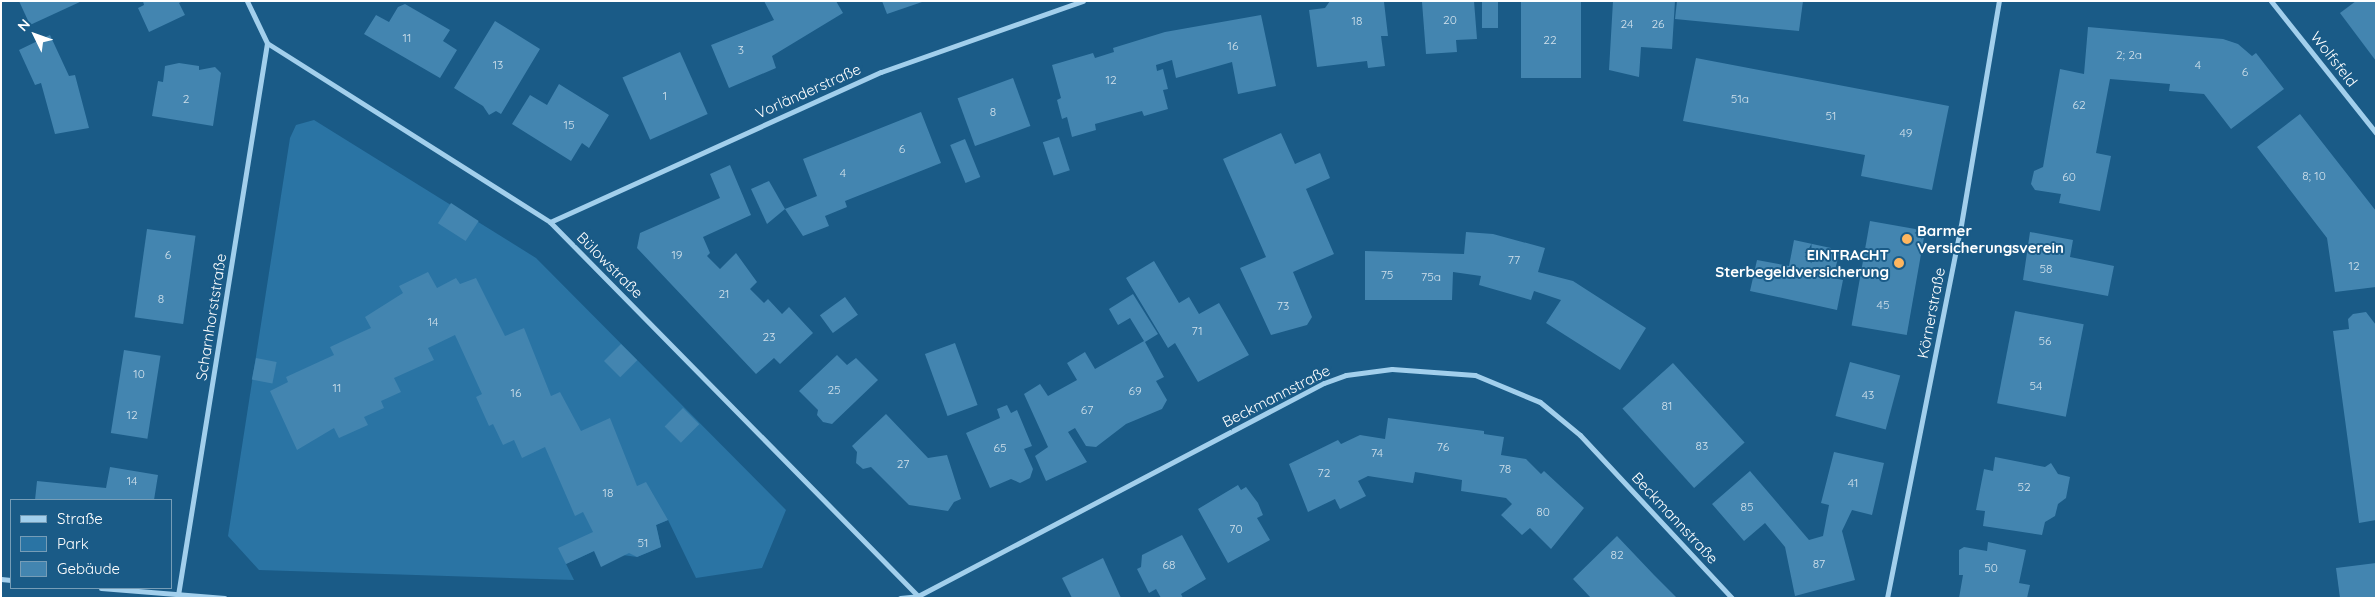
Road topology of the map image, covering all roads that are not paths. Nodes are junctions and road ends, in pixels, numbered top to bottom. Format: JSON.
{"nodes":[{"id":1,"x":247,"y":1,"type":"edge"},
{"id":2,"x":1083,"y":1,"type":"edge"},
{"id":3,"x":1999,"y":1,"type":"edge"},
{"id":4,"x":2271,"y":1,"type":"edge"},
{"id":5,"x":267,"y":44,"type":"junction"},
{"id":6,"x":2376,"y":133,"type":"edge"},
{"id":7,"x":550,"y":222,"type":"junction"},
{"id":8,"x":114,"y":589,"type":"edge"},
{"id":9,"x":178,"y":594,"type":"junction"},
{"id":10,"x":919,"y":597,"type":"edge"},
{"id":11,"x":225,"y":598,"type":"edge"},
{"id":12,"x":900,"y":598,"type":"edge"},
{"id":13,"x":1732,"y":598,"type":"edge"},
{"id":14,"x":1887,"y":598,"type":"edge"}],
"edges":[{"from":1,"to":5,"type":"street"},
{"from":2,"to":7,"type":"street","name":"Vorländerstraße"},
{"from":3,"to":14,"type":"street","name":"Körnerstraße"},
{"from":4,"to":6,"type":"street","name":"Wolfsfeld"},
{"from":5,"to":7,"type":"street","name":"Bülowstraße"},
{"from":5,"to":9,"type":"street","name":"Scharnhorststraße"},
{"from":7,"to":10,"type":"street","name":"Bülowstraße"},
{"from":8,"to":9,"type":"street"},
{"from":9,"to":11,"type":"street"},
{"from":10,"to":12,"type":"street","name":"Beckmannstraße"},
{"from":10,"to":13,"type":"street","name":"Beckmannstraße"}]}
